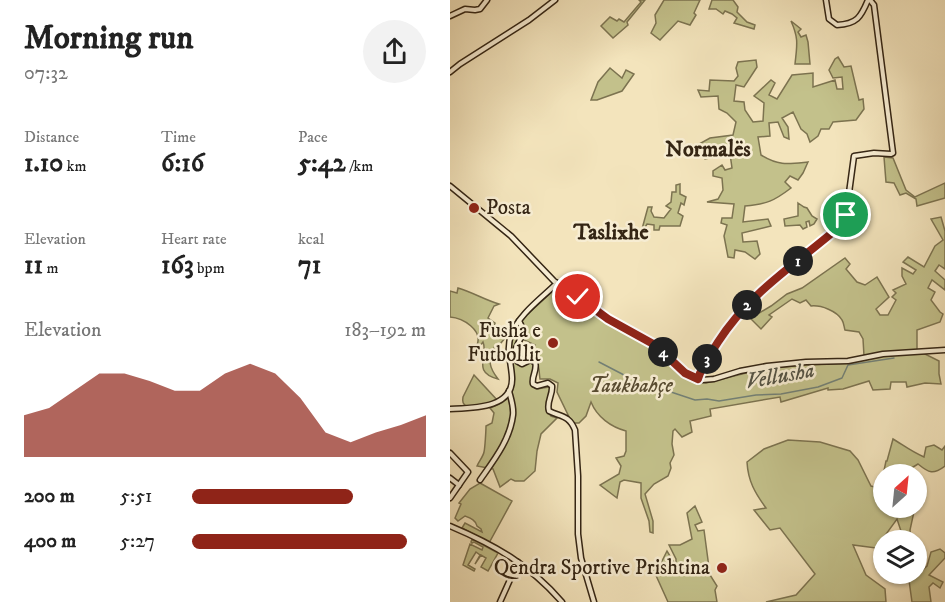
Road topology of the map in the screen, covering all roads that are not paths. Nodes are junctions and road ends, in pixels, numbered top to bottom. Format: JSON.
{"nodes":[{"id":1,"x":487,"y":0,"type":"edge"},
{"id":2,"x":555,"y":0,"type":"edge"},
{"id":3,"x":826,"y":0,"type":"edge"},
{"id":4,"x":869,"y":0,"type":"edge"},
{"id":5,"x":450,"y":16,"type":"edge"},
{"id":6,"x":450,"y":72,"type":"edge"},
{"id":7,"x":450,"y":186,"type":"edge"},
{"id":8,"x":557,"y":283,"type":"junction"},
{"id":9,"x":519,"y":321,"type":"junction"},
{"id":10,"x":945,"y":350,"type":"edge"},
{"id":11,"x":700,"y":380,"type":"junction"},
{"id":12,"x":509,"y":390,"type":"junction"},
{"id":13,"x":450,"y":408,"type":"edge"},
{"id":14,"x":450,"y":453,"type":"edge"},
{"id":15,"x":450,"y":478,"type":"edge"},
{"id":16,"x":480,"y":480,"type":"dead end"},
{"id":17,"x":459,"y":485,"type":"junction"},
{"id":18,"x":450,"y":498,"type":"edge"},
{"id":19,"x":450,"y":526,"type":"edge"},
{"id":20,"x":518,"y":562,"type":"junction"},
{"id":21,"x":500,"y":602,"type":"edge"},
{"id":22,"x":562,"y":602,"type":"edge"},
{"id":23,"x":594,"y":602,"type":"edge"}],
"edges":[{"from":1,"to":5,"type":"street"},
{"from":2,"to":6,"type":"street"},
{"from":3,"to":4,"type":"street"},
{"from":4,"to":11,"type":"street"},
{"from":7,"to":8,"type":"street"},
{"from":8,"to":9,"type":"street"},
{"from":8,"to":11,"type":"street"},
{"from":9,"to":12,"type":"street"},
{"from":9,"to":23,"type":"street"},
{"from":10,"to":11,"type":"street"},
{"from":12,"to":13,"type":"street"},
{"from":12,"to":16,"type":"street"},
{"from":14,"to":17,"type":"street"},
{"from":15,"to":17,"type":"street"},
{"from":17,"to":18,"type":"street"},
{"from":19,"to":20,"type":"street"},
{"from":20,"to":21,"type":"street"},
{"from":20,"to":22,"type":"street"}]}
